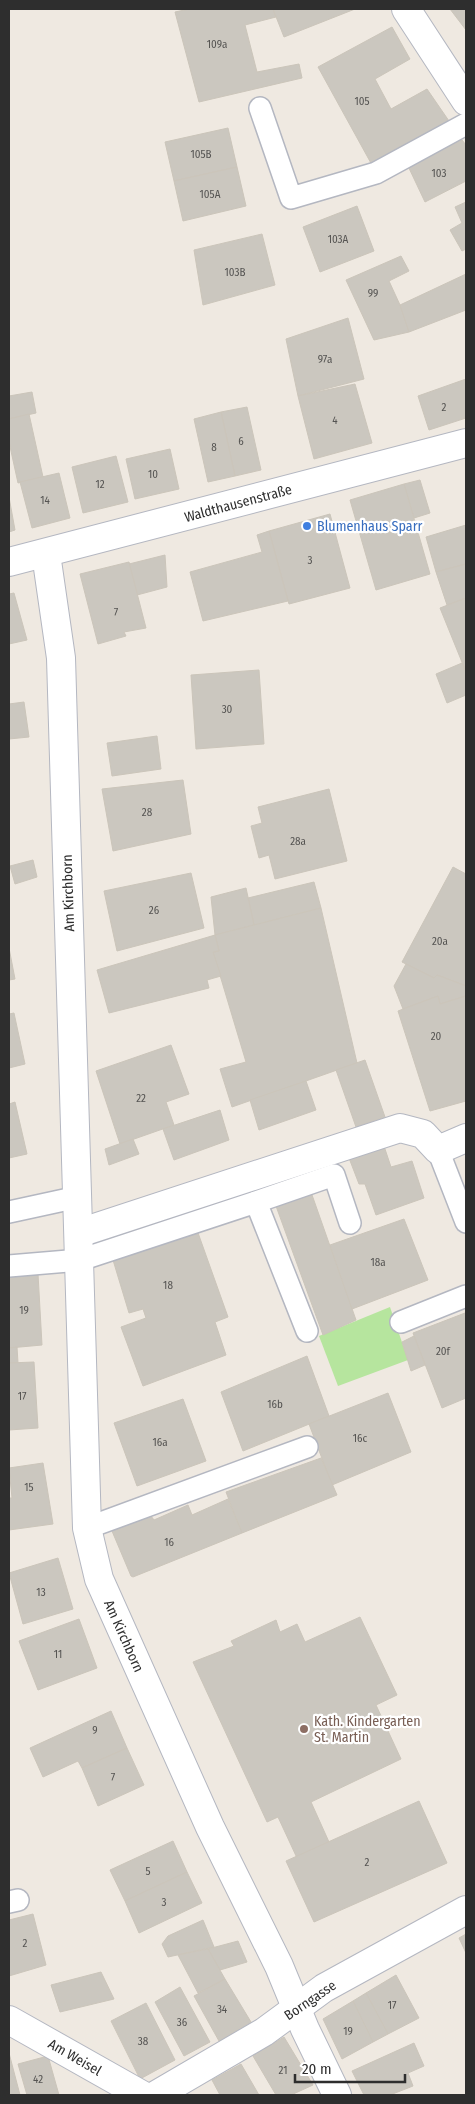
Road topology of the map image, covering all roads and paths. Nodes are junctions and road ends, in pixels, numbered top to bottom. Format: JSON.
{"nodes":[{"id":1,"x":406,"y":9,"type":"edge"},
{"id":2,"x":466,"y":101,"type":"edge"},
{"id":3,"x":260,"y":108,"type":"dead end"},
{"id":4,"x":466,"y":124,"type":"edge"},
{"id":5,"x":466,"y":443,"type":"edge"},
{"id":6,"x":46,"y":554,"type":"junction"},
{"id":7,"x":9,"y":562,"type":"edge"},
{"id":8,"x":466,"y":1138,"type":"edge"},
{"id":9,"x":438,"y":1150,"type":"junction"},
{"id":10,"x":78,"y":1197,"type":"junction"},
{"id":11,"x":256,"y":1202,"type":"junction"},
{"id":12,"x":9,"y":1212,"type":"edge"},
{"id":13,"x":466,"y":1222,"type":"edge"},
{"id":14,"x":350,"y":1223,"type":"dead end"},
{"id":15,"x":79,"y":1233,"type":"junction"},
{"id":16,"x":80,"y":1260,"type":"junction"},
{"id":17,"x":9,"y":1266,"type":"edge"},
{"id":18,"x":466,"y":1296,"type":"edge"},
{"id":19,"x":401,"y":1322,"type":"dead end"},
{"id":20,"x":307,"y":1331,"type":"dead end"},
{"id":21,"x":307,"y":1447,"type":"dead end"},
{"id":22,"x":87,"y":1528,"type":"junction"},
{"id":23,"x":466,"y":1910,"type":"edge"},
{"id":24,"x":296,"y":2009,"type":"junction"},
{"id":25,"x":9,"y":2020,"type":"edge"},
{"id":26,"x":142,"y":2095,"type":"edge"},
{"id":27,"x":156,"y":2095,"type":"edge"},
{"id":28,"x":337,"y":2095,"type":"edge"}],
"edges":[{"from":1,"to":2,"type":"street"},
{"from":3,"to":4,"type":"lane"},
{"from":5,"to":6,"type":"street","name":"Waldthausenstraße"},
{"from":6,"to":7,"type":"street","name":"Waldthausenstraße"},
{"from":6,"to":10,"type":"street","name":"Am Kirchborn"},
{"from":8,"to":9,"type":"street"},
{"from":9,"to":13,"type":"lane"},
{"from":9,"to":15,"type":"street"},
{"from":10,"to":12,"type":"lane"},
{"from":10,"to":15,"type":"street","name":"Am Kirchborn"},
{"from":11,"to":14,"type":"lane"},
{"from":11,"to":16,"type":"lane"},
{"from":11,"to":20,"type":"lane"},
{"from":15,"to":16,"type":"street","name":"Am Kirchborn"},
{"from":16,"to":17,"type":"lane"},
{"from":16,"to":22,"type":"street","name":"Am Kirchborn"},
{"from":18,"to":19,"type":"lane"},
{"from":21,"to":22,"type":"lane"},
{"from":22,"to":24,"type":"street","name":"Am Kirchborn"},
{"from":23,"to":24,"type":"street","name":"Borngasse"},
{"from":24,"to":27,"type":"street","name":"Borngasse"},
{"from":24,"to":28,"type":"street","name":"Am Kirchborn"},
{"from":25,"to":26,"type":"street","name":"Am Weisel"}]}
